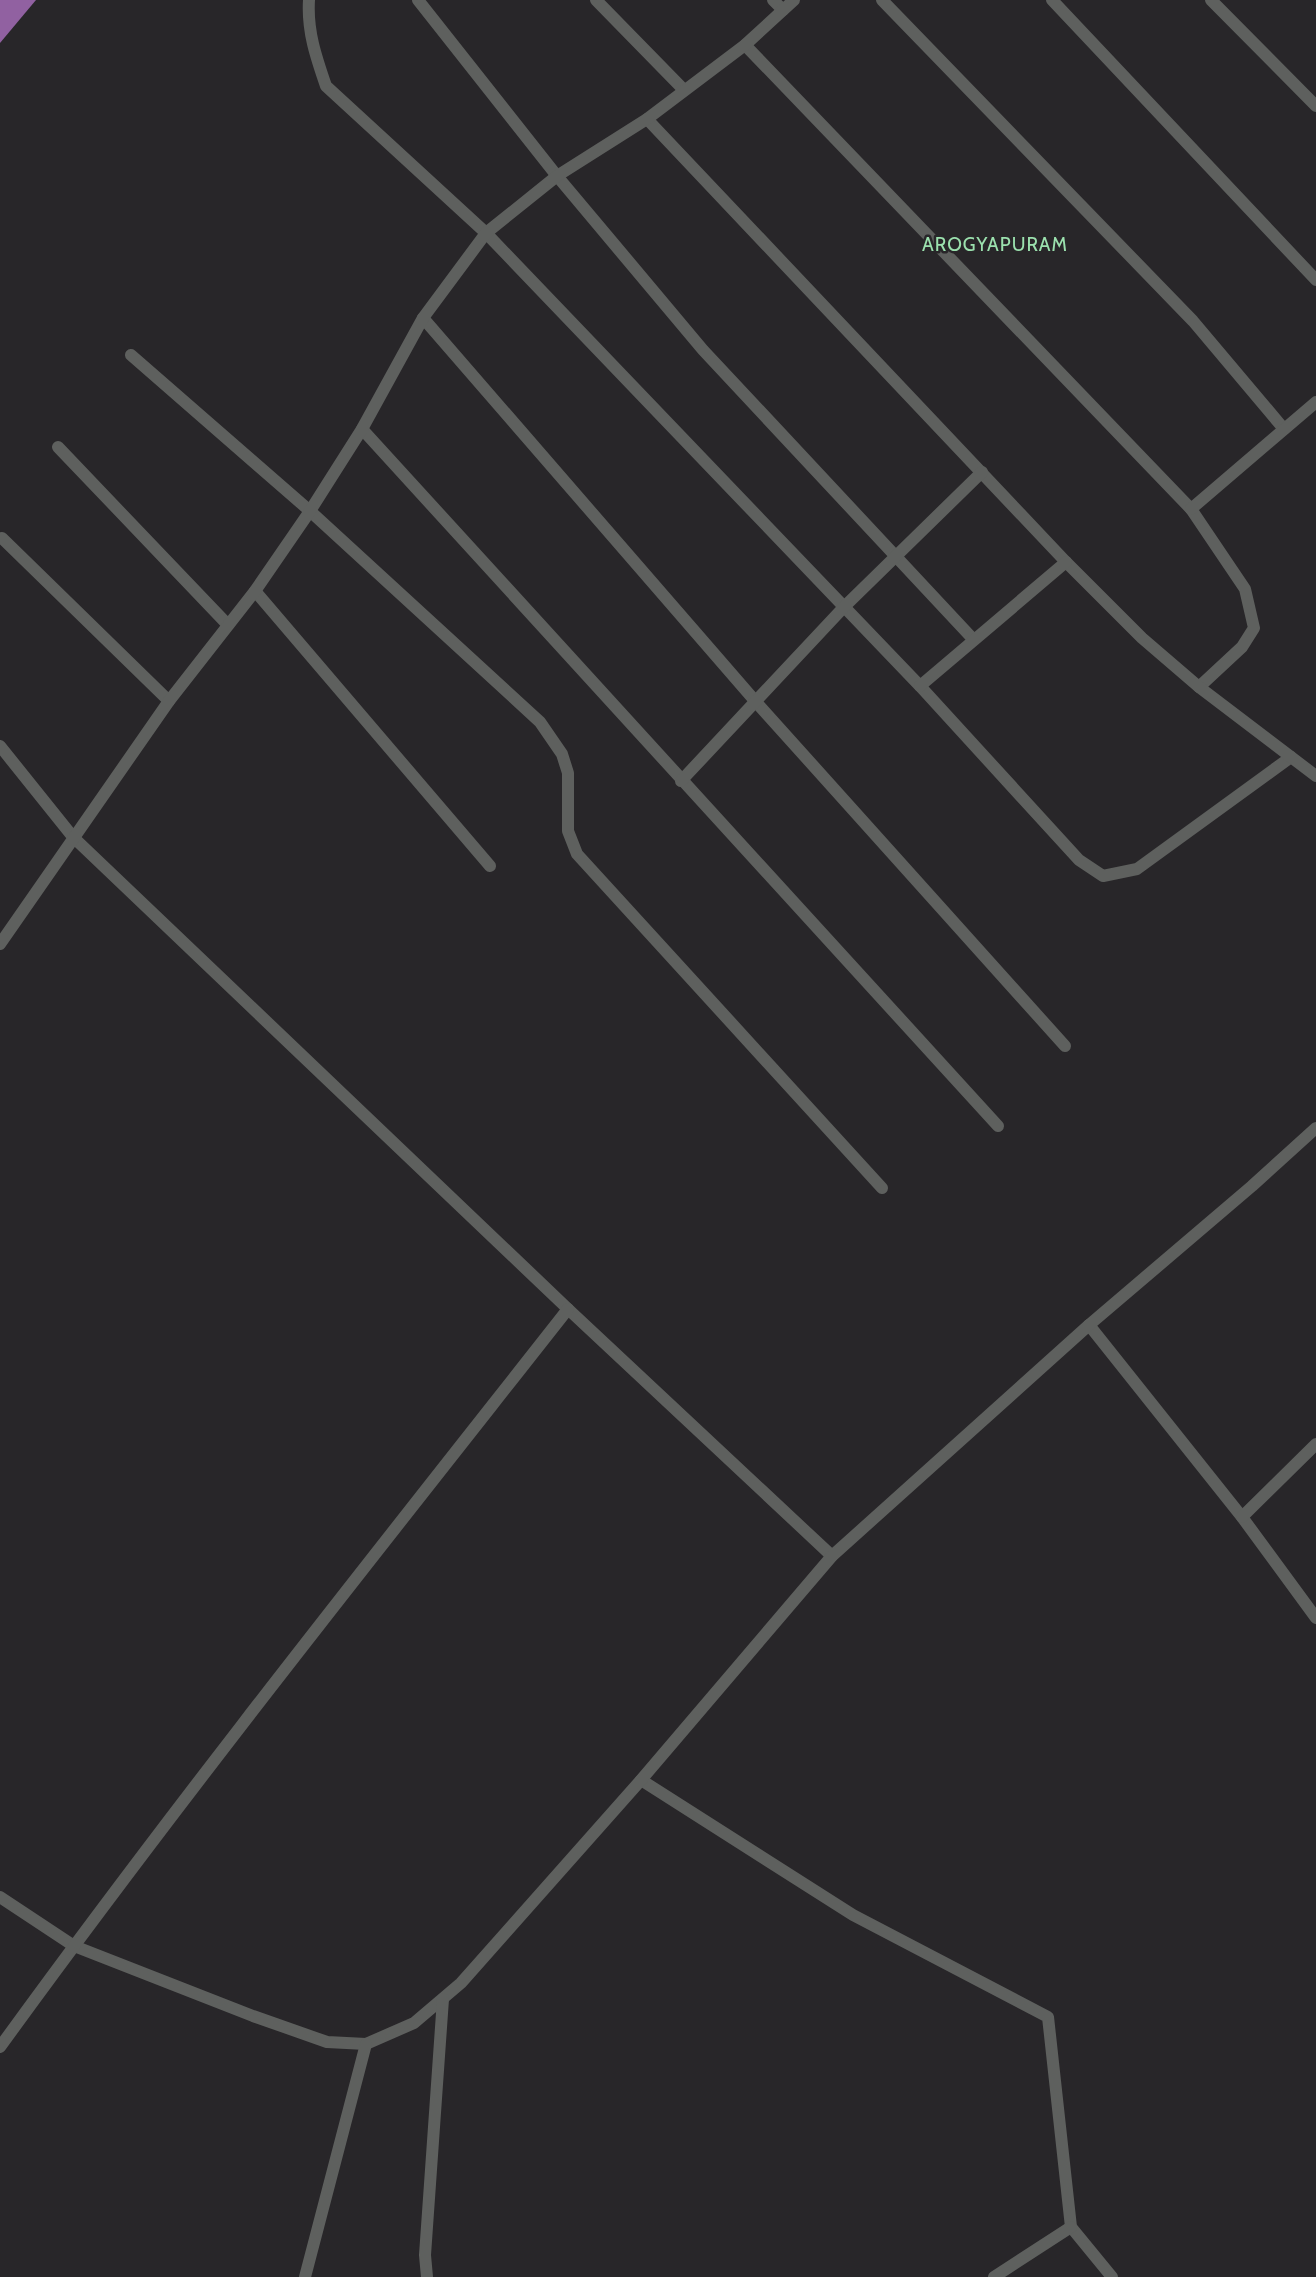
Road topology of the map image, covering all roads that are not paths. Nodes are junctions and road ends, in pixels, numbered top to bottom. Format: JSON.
{"nodes":[{"id":1,"x":309,"y":0,"type":"edge"},
{"id":2,"x":418,"y":0,"type":"edge"},
{"id":3,"x":596,"y":0,"type":"edge"},
{"id":4,"x":773,"y":0,"type":"edge"},
{"id":5,"x":794,"y":0,"type":"edge"},
{"id":6,"x":882,"y":0,"type":"edge"},
{"id":7,"x":1052,"y":0,"type":"edge"},
{"id":8,"x":1211,"y":0,"type":"edge"},
{"id":9,"x":783,"y":10,"type":"junction"},
{"id":10,"x":745,"y":44,"type":"junction"},
{"id":11,"x":684,"y":90,"type":"junction"},
{"id":12,"x":1316,"y":106,"type":"edge"},
{"id":13,"x":647,"y":119,"type":"junction"},
{"id":14,"x":557,"y":176,"type":"junction"},
{"id":15,"x":486,"y":233,"type":"junction"},
{"id":16,"x":1316,"y":280,"type":"edge"},
{"id":17,"x":423,"y":318,"type":"junction"},
{"id":18,"x":131,"y":355,"type":"dead end"},
{"id":19,"x":1316,"y":402,"type":"edge"},
{"id":20,"x":362,"y":429,"type":"junction"},
{"id":21,"x":1284,"y":429,"type":"junction"},
{"id":22,"x":58,"y":447,"type":"dead end"},
{"id":23,"x":982,"y":472,"type":"junction"},
{"id":24,"x":1191,"y":509,"type":"junction"},
{"id":25,"x":310,"y":511,"type":"junction"},
{"id":26,"x":2,"y":538,"type":"dead end"},
{"id":27,"x":896,"y":556,"type":"junction"},
{"id":28,"x":1066,"y":562,"type":"junction"},
{"id":29,"x":255,"y":591,"type":"junction"},
{"id":30,"x":844,"y":607,"type":"junction"},
{"id":31,"x":228,"y":625,"type":"junction"},
{"id":32,"x":973,"y":639,"type":"junction"},
{"id":33,"x":920,"y":686,"type":"junction"},
{"id":34,"x":1199,"y":687,"type":"junction"},
{"id":35,"x":170,"y":701,"type":"junction"},
{"id":36,"x":756,"y":702,"type":"junction"},
{"id":37,"x":0,"y":746,"type":"edge"},
{"id":38,"x":1291,"y":757,"type":"junction"},
{"id":39,"x":1316,"y":776,"type":"edge"},
{"id":40,"x":681,"y":780,"type":"junction"},
{"id":41,"x":73,"y":837,"type":"junction"},
{"id":42,"x":490,"y":866,"type":"dead end"},
{"id":43,"x":0,"y":944,"type":"edge"},
{"id":44,"x":1065,"y":1046,"type":"dead end"},
{"id":45,"x":998,"y":1126,"type":"dead end"},
{"id":46,"x":1316,"y":1128,"type":"edge"},
{"id":47,"x":882,"y":1188,"type":"dead end"},
{"id":48,"x":568,"y":1308,"type":"junction"},
{"id":49,"x":1089,"y":1325,"type":"junction"},
{"id":50,"x":1316,"y":1444,"type":"edge"},
{"id":51,"x":1242,"y":1517,"type":"junction"},
{"id":52,"x":832,"y":1556,"type":"junction"},
{"id":53,"x":1316,"y":1618,"type":"edge"},
{"id":54,"x":641,"y":1780,"type":"junction"},
{"id":55,"x":0,"y":1897,"type":"edge"},
{"id":56,"x":74,"y":1946,"type":"junction"},
{"id":57,"x":442,"y":1999,"type":"junction"},
{"id":58,"x":366,"y":2044,"type":"junction"},
{"id":59,"x":0,"y":2048,"type":"edge"},
{"id":60,"x":1071,"y":2227,"type":"junction"},
{"id":61,"x":306,"y":2277,"type":"edge"},
{"id":62,"x":427,"y":2277,"type":"edge"},
{"id":63,"x":994,"y":2277,"type":"edge"},
{"id":64,"x":1112,"y":2277,"type":"edge"}],
"edges":[{"from":1,"to":15,"type":"street"},
{"from":2,"to":14,"type":"street"},
{"from":3,"to":11,"type":"street"},
{"from":4,"to":9,"type":"street"},
{"from":5,"to":9,"type":"street"},
{"from":6,"to":21,"type":"street"},
{"from":7,"to":16,"type":"street"},
{"from":8,"to":12,"type":"street"},
{"from":9,"to":10,"type":"street"},
{"from":10,"to":11,"type":"street"},
{"from":10,"to":24,"type":"street"},
{"from":11,"to":13,"type":"street"},
{"from":13,"to":14,"type":"street"},
{"from":13,"to":23,"type":"street"},
{"from":14,"to":15,"type":"street"},
{"from":14,"to":27,"type":"street"},
{"from":15,"to":17,"type":"street"},
{"from":15,"to":30,"type":"street"},
{"from":17,"to":20,"type":"street"},
{"from":17,"to":36,"type":"street"},
{"from":18,"to":25,"type":"street"},
{"from":19,"to":21,"type":"street"},
{"from":20,"to":25,"type":"street"},
{"from":20,"to":40,"type":"street"},
{"from":21,"to":24,"type":"street"},
{"from":22,"to":31,"type":"street"},
{"from":23,"to":27,"type":"street"},
{"from":23,"to":28,"type":"street"},
{"from":24,"to":34,"type":"street"},
{"from":25,"to":29,"type":"street"},
{"from":25,"to":47,"type":"street"},
{"from":26,"to":35,"type":"street"},
{"from":27,"to":30,"type":"street"},
{"from":27,"to":32,"type":"street"},
{"from":28,"to":32,"type":"street"},
{"from":28,"to":34,"type":"street"},
{"from":29,"to":31,"type":"street"},
{"from":29,"to":42,"type":"street"},
{"from":30,"to":33,"type":"street"},
{"from":30,"to":36,"type":"street"},
{"from":31,"to":35,"type":"street"},
{"from":32,"to":33,"type":"street"},
{"from":33,"to":38,"type":"street"},
{"from":34,"to":38,"type":"street"},
{"from":35,"to":41,"type":"street"},
{"from":36,"to":40,"type":"street"},
{"from":36,"to":44,"type":"street"},
{"from":37,"to":41,"type":"street"},
{"from":38,"to":39,"type":"street"},
{"from":40,"to":45,"type":"street"},
{"from":41,"to":43,"type":"street"},
{"from":41,"to":48,"type":"street"},
{"from":46,"to":49,"type":"street"},
{"from":48,"to":52,"type":"street"},
{"from":48,"to":56,"type":"street"},
{"from":49,"to":51,"type":"street"},
{"from":49,"to":52,"type":"street"},
{"from":50,"to":51,"type":"street"},
{"from":51,"to":53,"type":"street"},
{"from":52,"to":54,"type":"street"},
{"from":54,"to":57,"type":"street"},
{"from":54,"to":60,"type":"street"},
{"from":55,"to":56,"type":"street"},
{"from":56,"to":58,"type":"street"},
{"from":56,"to":59,"type":"street"},
{"from":57,"to":58,"type":"street"},
{"from":57,"to":62,"type":"street"},
{"from":58,"to":61,"type":"street"},
{"from":60,"to":63,"type":"street"},
{"from":60,"to":64,"type":"street"}]}
